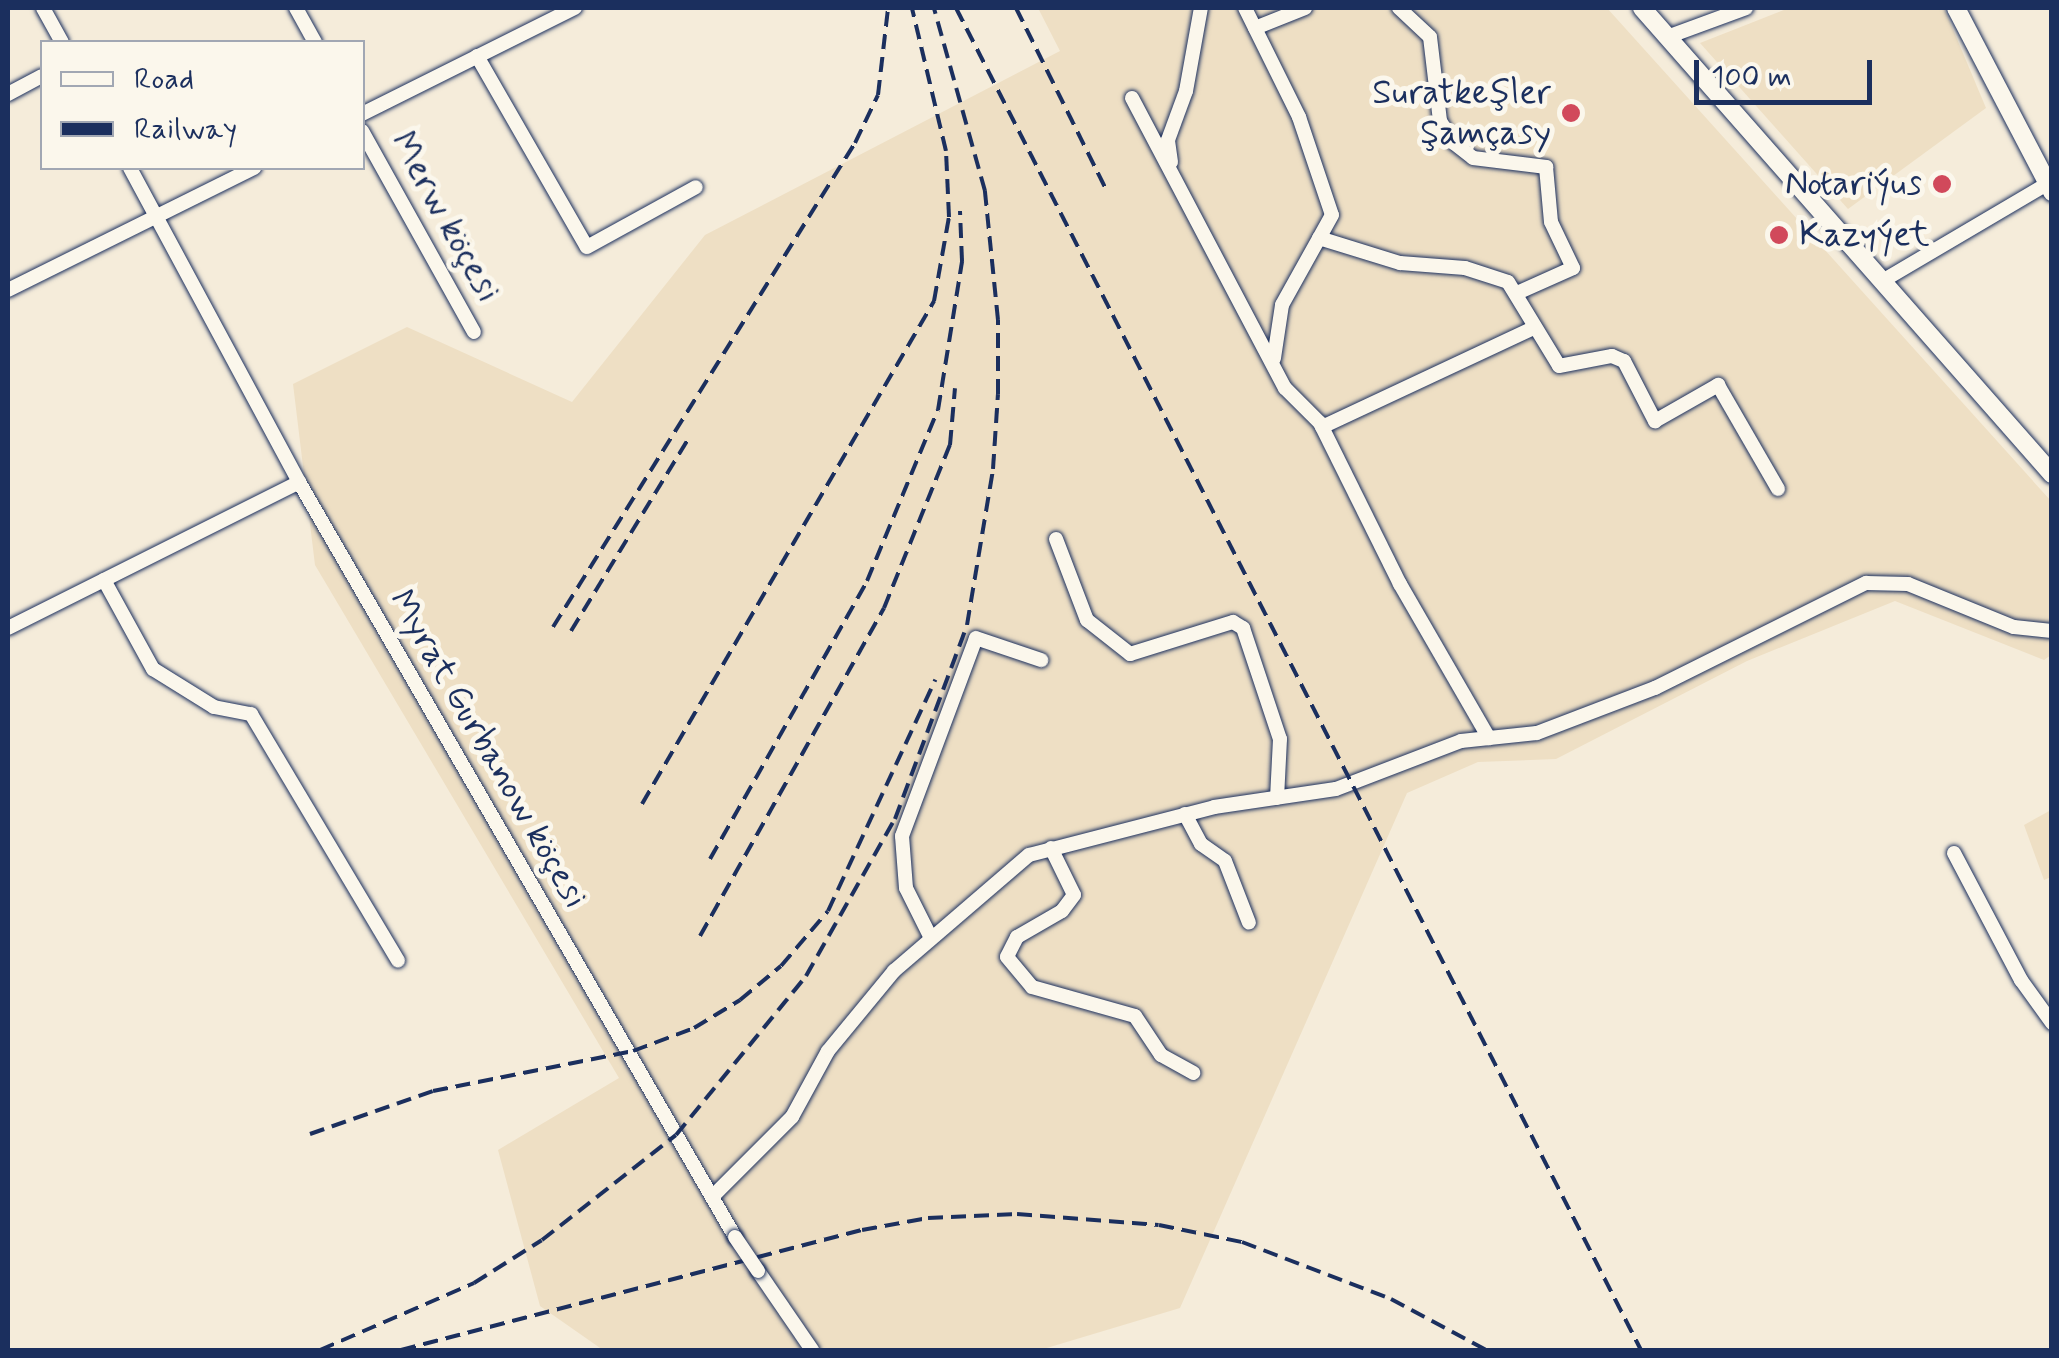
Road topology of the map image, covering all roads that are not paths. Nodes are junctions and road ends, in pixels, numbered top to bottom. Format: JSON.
{"nodes":[{"id":1,"x":43,"y":8,"type":"edge"},
{"id":2,"x":296,"y":8,"type":"edge"},
{"id":3,"x":576,"y":8,"type":"edge"},
{"id":4,"x":1200,"y":8,"type":"edge"},
{"id":5,"x":1242,"y":8,"type":"edge"},
{"id":6,"x":1305,"y":8,"type":"edge"},
{"id":7,"x":1398,"y":8,"type":"edge"},
{"id":8,"x":1642,"y":8,"type":"edge"},
{"id":9,"x":1746,"y":8,"type":"edge"},
{"id":10,"x":1956,"y":8,"type":"edge"},
{"id":11,"x":1255,"y":28,"type":"junction"},
{"id":12,"x":1670,"y":36,"type":"junction"},
{"id":13,"x":61,"y":40,"type":"edge"},
{"id":14,"x":314,"y":40,"type":"edge"},
{"id":15,"x":478,"y":56,"type":"junction"},
{"id":16,"x":40,"y":77,"type":"edge"},
{"id":17,"x":8,"y":94,"type":"edge"},
{"id":18,"x":1132,"y":98,"type":"dead end"},
{"id":19,"x":365,"y":112,"type":"edge"},
{"id":20,"x":365,"y":136,"type":"edge"},
{"id":21,"x":131,"y":170,"type":"edge"},
{"id":22,"x":250,"y":170,"type":"edge"},
{"id":23,"x":1172,"y":170,"type":"junction"},
{"id":24,"x":2050,"y":185,"type":"edge"},
{"id":25,"x":696,"y":187,"type":"dead end"},
{"id":26,"x":156,"y":216,"type":"junction"},
{"id":27,"x":1320,"y":238,"type":"junction"},
{"id":28,"x":1884,"y":280,"type":"junction"},
{"id":29,"x":8,"y":290,"type":"edge"},
{"id":30,"x":1517,"y":292,"type":"junction"},
{"id":31,"x":1536,"y":327,"type":"junction"},
{"id":32,"x":474,"y":332,"type":"dead end"},
{"id":33,"x":1275,"y":368,"type":"junction"},
{"id":34,"x":1322,"y":427,"type":"junction"},
{"id":35,"x":2052,"y":474,"type":"edge"},
{"id":36,"x":299,"y":482,"type":"junction"},
{"id":37,"x":1778,"y":490,"type":"dead end"},
{"id":38,"x":1056,"y":539,"type":"dead end"},
{"id":39,"x":104,"y":580,"type":"junction"},
{"id":40,"x":8,"y":628,"type":"edge"},
{"id":41,"x":2052,"y":631,"type":"edge"},
{"id":42,"x":1041,"y":660,"type":"dead end"},
{"id":43,"x":1489,"y":738,"type":"junction"},
{"id":44,"x":1277,"y":798,"type":"junction"},
{"id":45,"x":1185,"y":814,"type":"junction"},
{"id":46,"x":1051,"y":848,"type":"junction"},
{"id":47,"x":1954,"y":853,"type":"dead end"},
{"id":48,"x":1250,"y":923,"type":"dead end"},
{"id":49,"x":931,"y":938,"type":"junction"},
{"id":50,"x":398,"y":961,"type":"dead end"},
{"id":51,"x":2052,"y":1023,"type":"edge"},
{"id":52,"x":1192,"y":1073,"type":"dead end"},
{"id":53,"x":713,"y":1196,"type":"junction"},
{"id":54,"x":812,"y":1350,"type":"edge"}],
"edges":[{"from":1,"to":13,"type":"street"},
{"from":2,"to":14,"type":"street"},
{"from":3,"to":15,"type":"street"},
{"from":4,"to":23,"type":"street"},
{"from":5,"to":11,"type":"street"},
{"from":6,"to":11,"type":"street"},
{"from":7,"to":30,"type":"street"},
{"from":8,"to":12,"type":"main road"},
{"from":9,"to":12,"type":"street"},
{"from":10,"to":24,"type":"main road"},
{"from":11,"to":27,"type":"street"},
{"from":12,"to":28,"type":"main road"},
{"from":15,"to":19,"type":"street"},
{"from":15,"to":25,"type":"street"},
{"from":16,"to":17,"type":"street"},
{"from":18,"to":23,"type":"street"},
{"from":20,"to":32,"type":"street","name":"Merw köçesi"},
{"from":21,"to":26,"type":"street","name":"Myrat Gurbanow köçesi"},
{"from":22,"to":26,"type":"street"},
{"from":23,"to":33,"type":"street"},
{"from":24,"to":28,"type":"street"},
{"from":26,"to":29,"type":"street"},
{"from":26,"to":36,"type":"street","name":"Myrat Gurbanow köçesi"},
{"from":27,"to":30,"type":"street"},
{"from":27,"to":33,"type":"street"},
{"from":28,"to":35,"type":"main road"},
{"from":30,"to":31,"type":"street"},
{"from":31,"to":34,"type":"street"},
{"from":31,"to":37,"type":"street"},
{"from":33,"to":34,"type":"street"},
{"from":34,"to":43,"type":"street"},
{"from":36,"to":39,"type":"street"},
{"from":36,"to":53,"type":"street","name":"Myrat Gurbanow köçesi"},
{"from":38,"to":44,"type":"street"},
{"from":39,"to":40,"type":"street"},
{"from":39,"to":50,"type":"street"},
{"from":41,"to":43,"type":"street"},
{"from":42,"to":49,"type":"street"},
{"from":43,"to":44,"type":"street"},
{"from":44,"to":45,"type":"street"},
{"from":45,"to":46,"type":"street"},
{"from":45,"to":48,"type":"street"},
{"from":46,"to":49,"type":"street"},
{"from":46,"to":52,"type":"street"},
{"from":47,"to":51,"type":"street"},
{"from":49,"to":53,"type":"street"},
{"from":53,"to":54,"type":"street","name":"Myrat Gurbanow köçesi","bridge":true}]}
